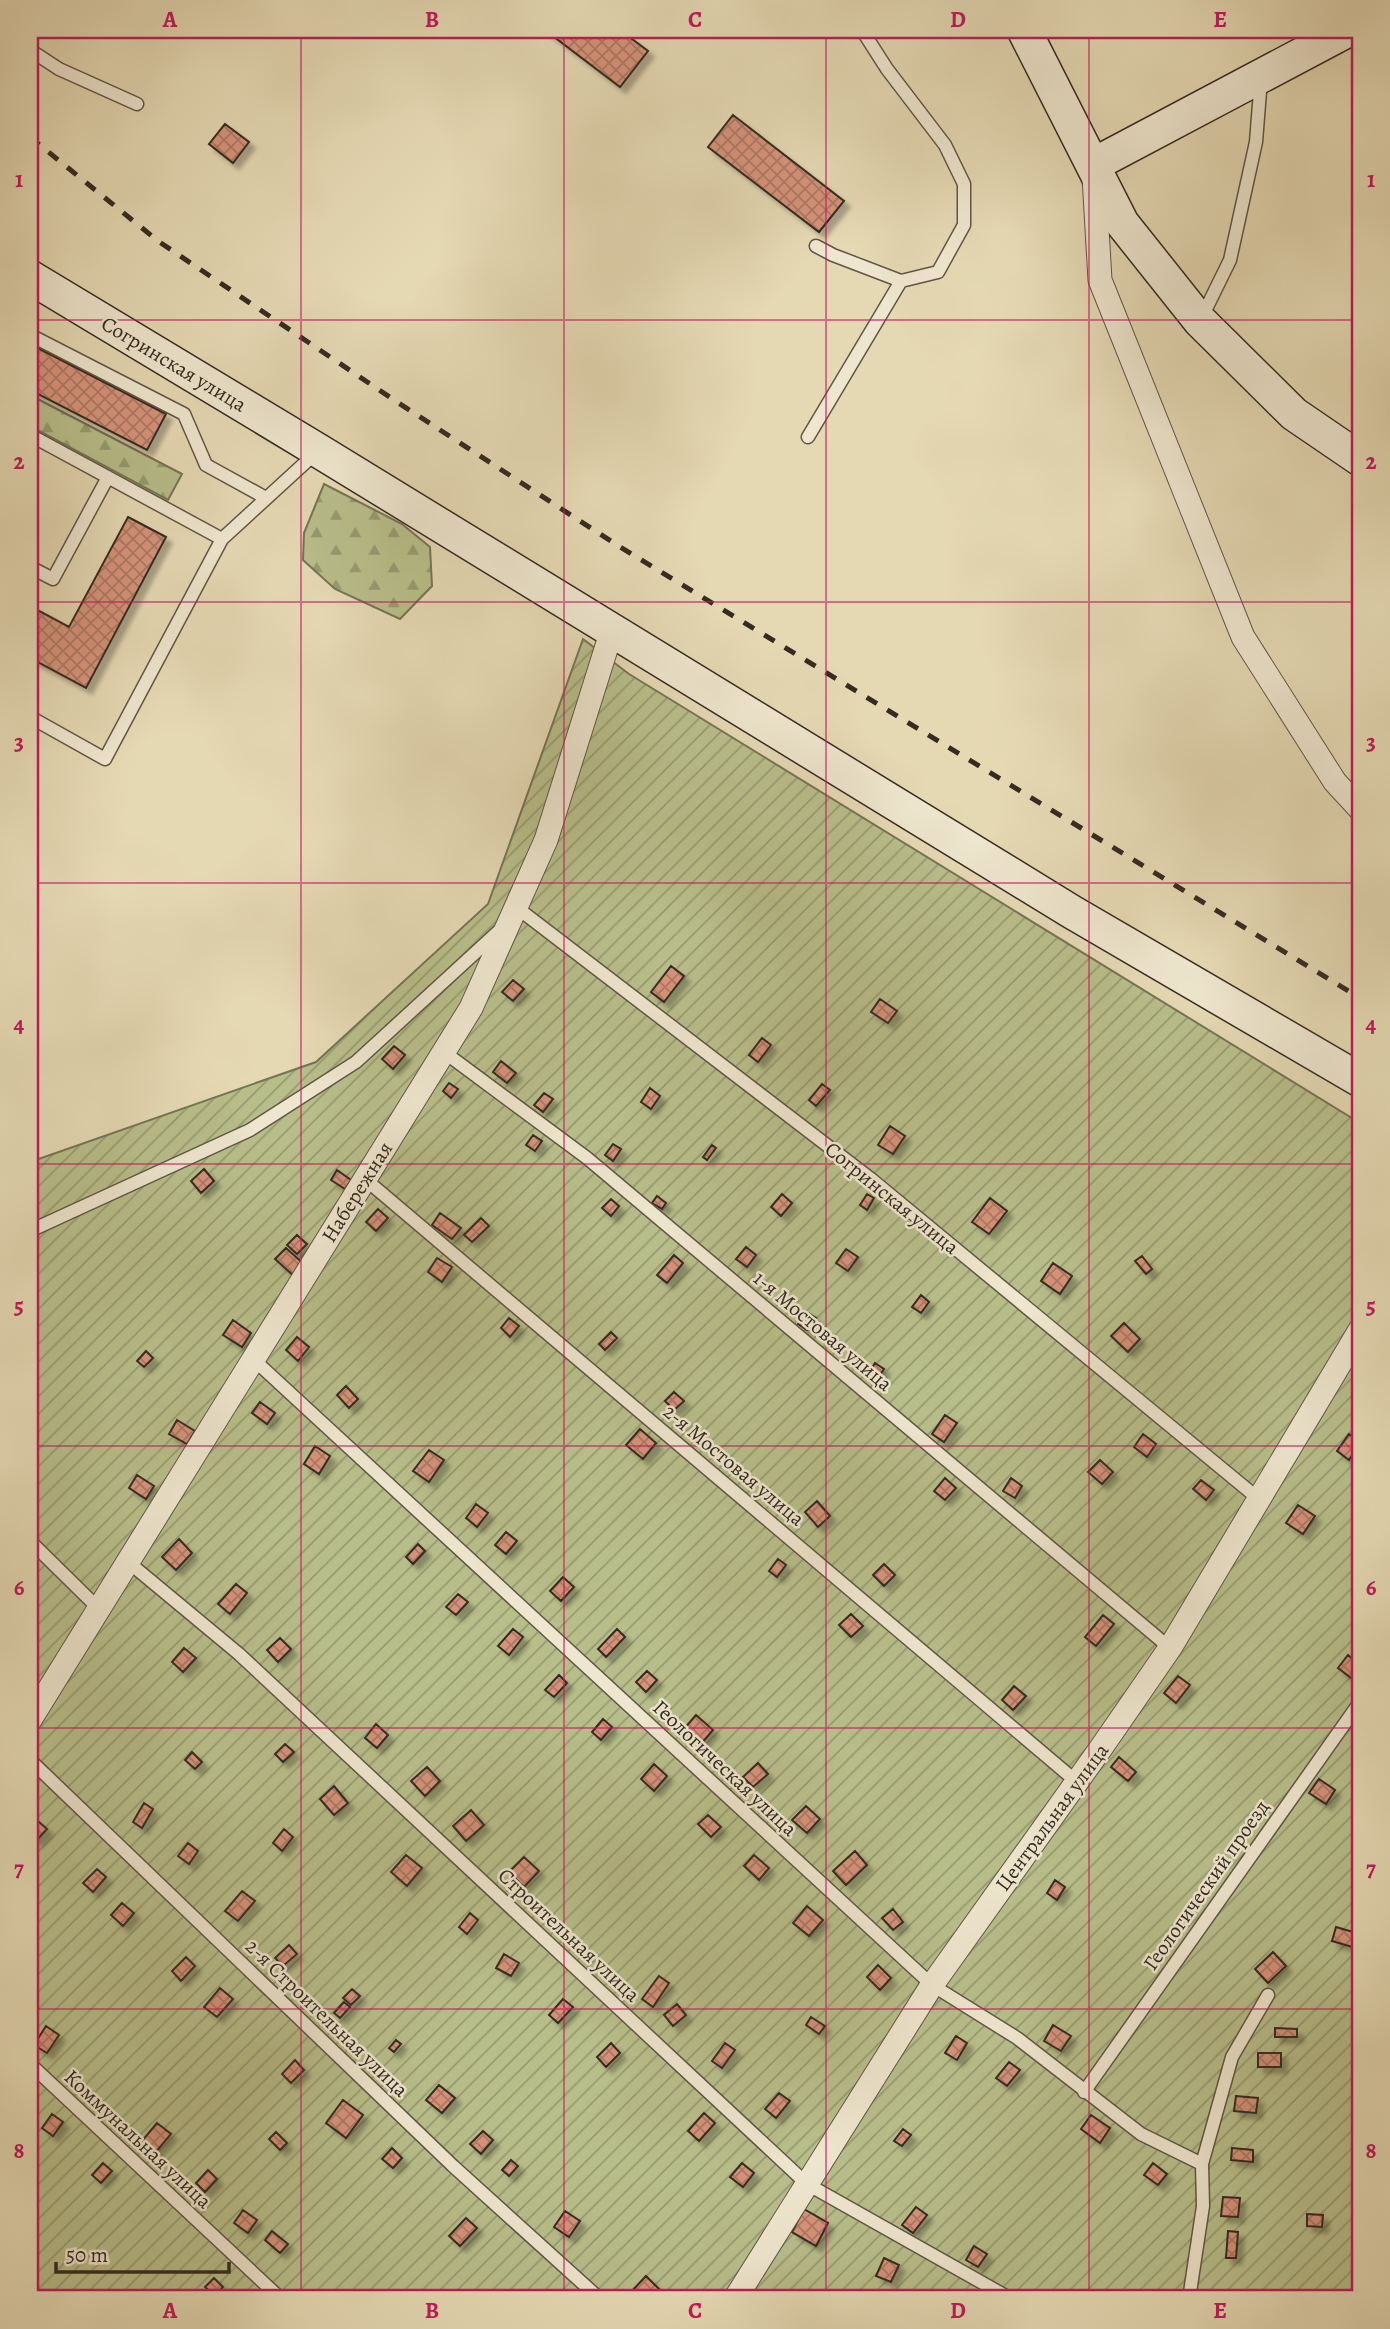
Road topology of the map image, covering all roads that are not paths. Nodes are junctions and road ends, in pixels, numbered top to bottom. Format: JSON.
{"nodes":[{"id":1,"x":862,"y":30,"type":"edge"},
{"id":2,"x":1024,"y":30,"type":"edge"},
{"id":3,"x":1348,"y":30,"type":"edge"},
{"id":4,"x":30,"y":50,"type":"edge"},
{"id":5,"x":1261,"y":76,"type":"junction"},
{"id":6,"x":137,"y":104,"type":"dead end"},
{"id":7,"x":1093,"y":166,"type":"junction"},
{"id":8,"x":816,"y":246,"type":"dead end"},
{"id":9,"x":30,"y":277,"type":"edge"},
{"id":10,"x":901,"y":281,"type":"junction"},
{"id":11,"x":1200,"y":321,"type":"junction"},
{"id":12,"x":30,"y":335,"type":"edge"},
{"id":13,"x":30,"y":435,"type":"edge"},
{"id":14,"x":808,"y":437,"type":"dead end"},
{"id":15,"x":319,"y":451,"type":"junction"},
{"id":16,"x":1360,"y":459,"type":"edge"},
{"id":17,"x":108,"y":477,"type":"junction"},
{"id":18,"x":267,"y":498,"type":"junction"},
{"id":19,"x":222,"y":539,"type":"junction"},
{"id":20,"x":30,"y":566,"type":"edge"},
{"id":21,"x":611,"y":630,"type":"junction"},
{"id":22,"x":30,"y":717,"type":"edge"},
{"id":23,"x":1360,"y":809,"type":"edge"},
{"id":24,"x":513,"y":914,"type":"junction"},
{"id":25,"x":444,"y":1052,"type":"junction"},
{"id":26,"x":1360,"y":1080,"type":"edge"},
{"id":27,"x":365,"y":1179,"type":"junction"},
{"id":28,"x":34,"y":1228,"type":"dead end"},
{"id":29,"x":1360,"y":1330,"type":"edge"},
{"id":30,"x":253,"y":1359,"type":"junction"},
{"id":31,"x":1260,"y":1500,"type":"junction"},
{"id":32,"x":30,"y":1541,"type":"edge"},
{"id":33,"x":127,"y":1561,"type":"junction"},
{"id":34,"x":98,"y":1608,"type":"junction"},
{"id":35,"x":1170,"y":1648,"type":"junction"},
{"id":36,"x":1360,"y":1702,"type":"edge"},
{"id":37,"x":30,"y":1720,"type":"edge"},
{"id":38,"x":30,"y":1760,"type":"edge"},
{"id":39,"x":1077,"y":1782,"type":"junction"},
{"id":40,"x":932,"y":1984,"type":"junction"},
{"id":41,"x":1268,"y":1995,"type":"dead end"},
{"id":42,"x":30,"y":2064,"type":"edge"},
{"id":43,"x":1084,"y":2092,"type":"junction"},
{"id":44,"x":1202,"y":2164,"type":"junction"},
{"id":45,"x":807,"y":2184,"type":"junction"},
{"id":46,"x":281,"y":2299,"type":"edge"},
{"id":47,"x":600,"y":2299,"type":"edge"},
{"id":48,"x":735,"y":2299,"type":"edge"},
{"id":49,"x":1011,"y":2299,"type":"edge"},
{"id":50,"x":1189,"y":2299,"type":"edge"}],
"edges":[{"from":1,"to":10,"type":"lane"},
{"from":2,"to":7,"type":"street"},
{"from":3,"to":5,"type":"street"},
{"from":4,"to":6,"type":"lane"},
{"from":5,"to":7,"type":"street"},
{"from":5,"to":11,"type":"lane"},
{"from":7,"to":11,"type":"street"},
{"from":7,"to":23,"type":"street"},
{"from":8,"to":10,"type":"lane"},
{"from":9,"to":15,"type":"street","name":"Согринская улица"},
{"from":10,"to":14,"type":"lane"},
{"from":11,"to":16,"type":"street"},
{"from":12,"to":18,"type":"lane"},
{"from":13,"to":17,"type":"lane"},
{"from":15,"to":18,"type":"lane"},
{"from":15,"to":21,"type":"street","name":"Согринская улица"},
{"from":17,"to":19,"type":"lane"},
{"from":17,"to":20,"type":"lane"},
{"from":18,"to":19,"type":"lane"},
{"from":19,"to":22,"type":"lane"},
{"from":21,"to":24,"type":"street","name":"Набережная"},
{"from":21,"to":26,"type":"street","name":"Согринская улица"},
{"from":24,"to":25,"type":"street","name":"Набережная"},
{"from":24,"to":28,"type":"lane"},
{"from":24,"to":31,"type":"lane","name":"Согринская улица"},
{"from":25,"to":27,"type":"street","name":"Набережная"},
{"from":25,"to":35,"type":"lane","name":"1-я Мостовая улица"},
{"from":27,"to":30,"type":"street","name":"Набережная"},
{"from":27,"to":39,"type":"lane","name":"2-я Мостовая улица"},
{"from":29,"to":31,"type":"street","name":"Центральная улица"},
{"from":30,"to":33,"type":"street","name":"Набережная"},
{"from":30,"to":40,"type":"lane","name":"Геологическая улица"},
{"from":31,"to":35,"type":"street","name":"Центральная улица"},
{"from":32,"to":34,"type":"lane"},
{"from":33,"to":34,"type":"street","name":"Набережная"},
{"from":33,"to":45,"type":"lane","name":"Строительная улица"},
{"from":34,"to":37,"type":"street","name":"Набережная"},
{"from":35,"to":39,"type":"street","name":"Центральная улица"},
{"from":36,"to":43,"type":"lane","name":"Геологический проезд"},
{"from":38,"to":47,"type":"lane","name":"2-я Строительная улица"},
{"from":39,"to":40,"type":"street","name":"Центральная улица"},
{"from":40,"to":43,"type":"lane","name":"Геологическая улица"},
{"from":40,"to":45,"type":"street","name":"Центральная улица"},
{"from":41,"to":44,"type":"lane"},
{"from":42,"to":46,"type":"lane","name":"Коммунальная улица"},
{"from":43,"to":44,"type":"lane","name":"Геологическая улица"},
{"from":44,"to":50,"type":"lane"},
{"from":45,"to":48,"type":"street","name":"Центральная улица"},
{"from":45,"to":49,"type":"lane","name":"Строительная улица"}]}
